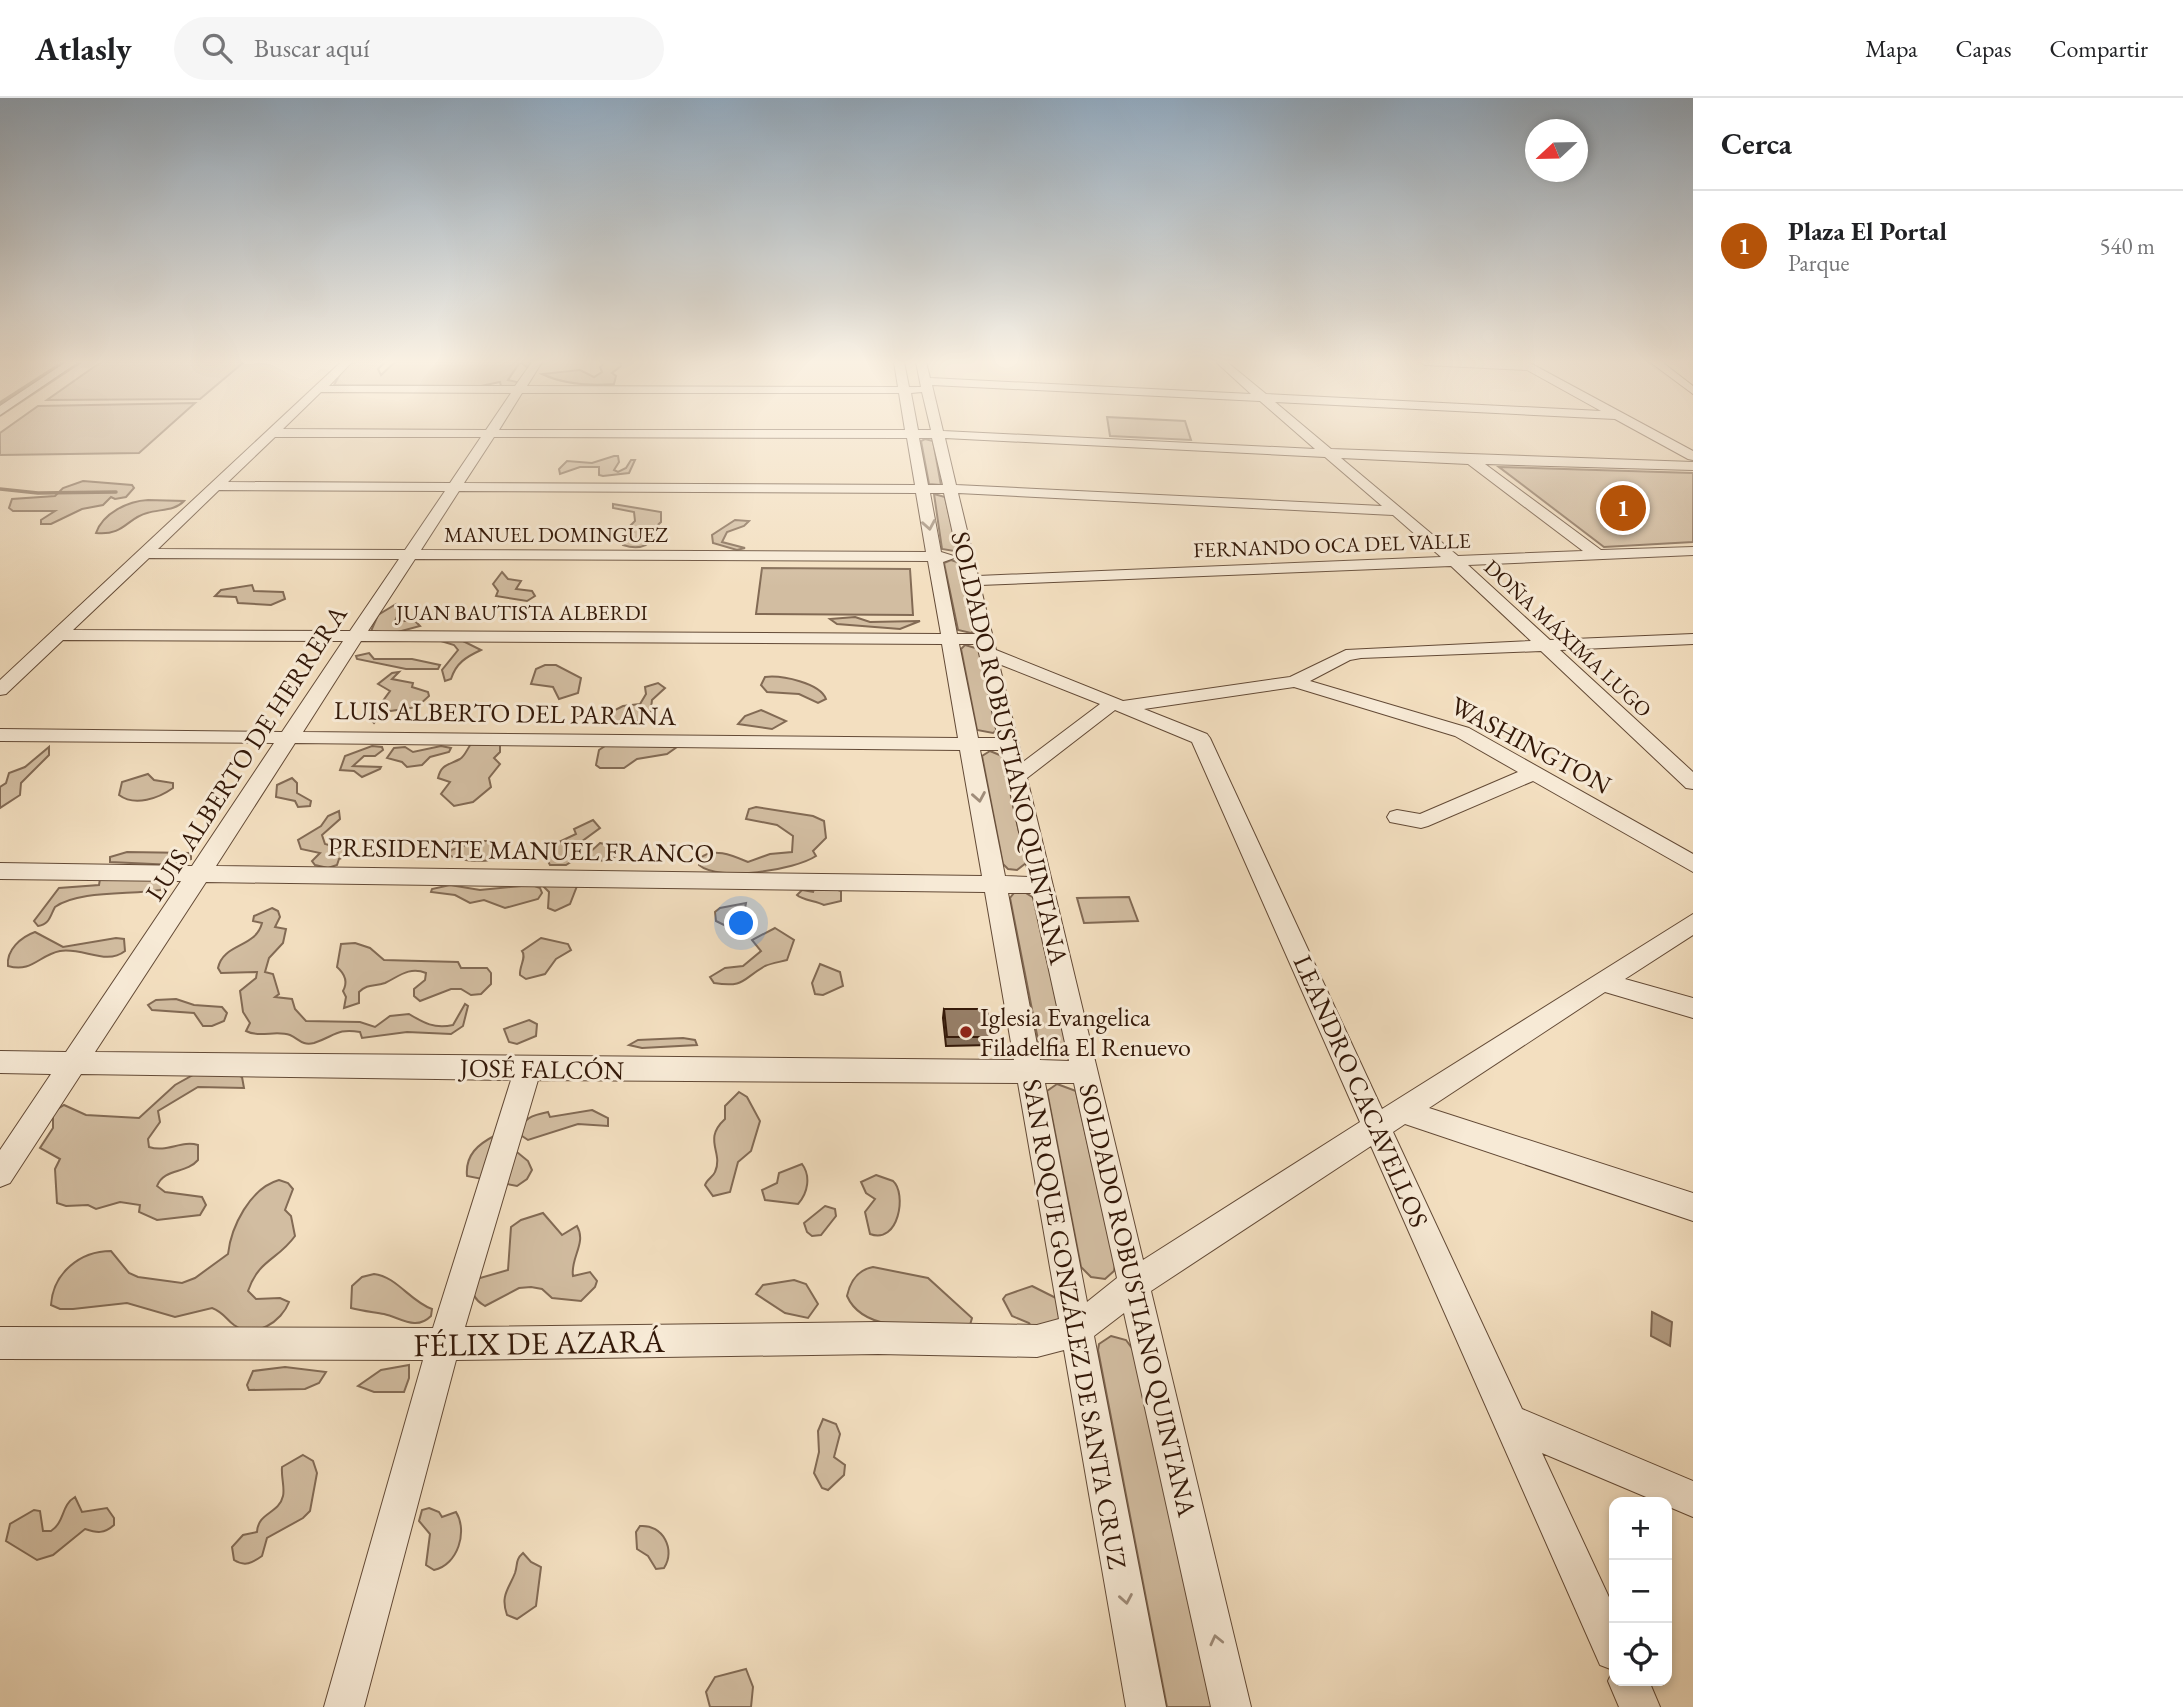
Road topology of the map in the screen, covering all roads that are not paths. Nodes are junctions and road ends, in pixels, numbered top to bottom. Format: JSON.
{"nodes":[{"id":1,"x":268,"y":437,"type":"edge"},
{"id":2,"x":487,"y":437,"type":"edge"},
{"id":3,"x":928,"y":437,"type":"edge"},
{"id":4,"x":995,"y":437,"type":"edge"},
{"id":5,"x":1307,"y":437,"type":"edge"},
{"id":6,"x":1657,"y":437,"type":"edge"},
{"id":7,"x":1324,"y":452,"type":"junction"},
{"id":8,"x":1693,"y":456,"type":"edge"},
{"id":9,"x":1471,"y":460,"type":"junction"},
{"id":10,"x":1693,"y":466,"type":"edge"},
{"id":11,"x":216,"y":486,"type":"junction"},
{"id":12,"x":453,"y":488,"type":"junction"},
{"id":13,"x":938,"y":489,"type":"junction"},
{"id":14,"x":1395,"y":512,"type":"junction"},
{"id":15,"x":1693,"y":551,"type":"edge"},
{"id":16,"x":146,"y":553,"type":"junction"},
{"id":17,"x":409,"y":554,"type":"junction"},
{"id":18,"x":1596,"y":554,"type":"junction"},
{"id":19,"x":935,"y":557,"type":"junction"},
{"id":20,"x":1455,"y":561,"type":"junction"},
{"id":21,"x":969,"y":569,"type":"junction"},
{"id":22,"x":356,"y":634,"type":"junction"},
{"id":23,"x":58,"y":635,"type":"junction"},
{"id":24,"x":950,"y":638,"type":"junction"},
{"id":25,"x":1693,"y":639,"type":"edge"},
{"id":26,"x":1544,"y":645,"type":"junction"},
{"id":27,"x":987,"y":646,"type":"junction"},
{"id":28,"x":1295,"y":682,"type":"junction"},
{"id":29,"x":0,"y":690,"type":"edge"},
{"id":30,"x":1117,"y":705,"type":"junction"},
{"id":31,"x":0,"y":735,"type":"edge"},
{"id":32,"x":288,"y":737,"type":"junction"},
{"id":33,"x":969,"y":744,"type":"junction"},
{"id":34,"x":1010,"y":744,"type":"junction"},
{"id":35,"x":1534,"y":773,"type":"junction"},
{"id":36,"x":1017,"y":776,"type":"junction"},
{"id":37,"x":1693,"y":783,"type":"edge"},
{"id":38,"x":1397,"y":817,"type":"dead end"},
{"id":39,"x":1693,"y":864,"type":"edge"},
{"id":40,"x":0,"y":871,"type":"edge"},
{"id":41,"x":199,"y":873,"type":"junction"},
{"id":42,"x":995,"y":885,"type":"junction"},
{"id":43,"x":1042,"y":885,"type":"junction"},
{"id":44,"x":1693,"y":923,"type":"edge"},
{"id":45,"x":1602,"y":982,"type":"junction"},
{"id":46,"x":1693,"y":1009,"type":"edge"},
{"id":47,"x":0,"y":1062,"type":"edge"},
{"id":48,"x":74,"y":1063,"type":"junction"},
{"id":49,"x":528,"y":1069,"type":"junction"},
{"id":50,"x":1029,"y":1072,"type":"junction"},
{"id":51,"x":1085,"y":1072,"type":"junction"},
{"id":52,"x":1388,"y":1118,"type":"junction"},
{"id":53,"x":0,"y":1174,"type":"edge"},
{"id":54,"x":1693,"y":1207,"type":"edge"},
{"id":55,"x":1135,"y":1283,"type":"junction"},
{"id":56,"x":1077,"y":1331,"type":"junction"},
{"id":57,"x":0,"y":1343,"type":"edge"},
{"id":58,"x":444,"y":1345,"type":"junction"},
{"id":59,"x":1511,"y":1423,"type":"junction"},
{"id":60,"x":1693,"y":1499,"type":"edge"},
{"id":61,"x":1609,"y":1640,"type":"edge"},
{"id":62,"x":1630,"y":1686,"type":"edge"},
{"id":63,"x":344,"y":1707,"type":"edge"},
{"id":64,"x":1146,"y":1707,"type":"edge"},
{"id":65,"x":1231,"y":1707,"type":"edge"},
{"id":66,"x":1640,"y":1707,"type":"edge"}],
"edges":[{"from":1,"to":11,"type":"street"},
{"from":2,"to":12,"type":"street","name":"LUIS ALBERTO DE HERRERA"},
{"from":3,"to":13,"type":"street","name":"SAN ROQUE GONZÁLEZ DE SANTA CRUZ"},
{"from":4,"to":7,"type":"street"},
{"from":5,"to":7,"type":"street","name":"DOÑA MÁXIMA LUGO"},
{"from":6,"to":8,"type":"street"},
{"from":7,"to":9,"type":"street"},
{"from":7,"to":14,"type":"street","name":"DOÑA MÁXIMA LUGO"},
{"from":9,"to":10,"type":"street"},
{"from":9,"to":18,"type":"street"},
{"from":11,"to":12,"type":"street"},
{"from":11,"to":16,"type":"street"},
{"from":12,"to":13,"type":"street"},
{"from":12,"to":17,"type":"street","name":"LUIS ALBERTO DE HERRERA"},
{"from":13,"to":14,"type":"street"},
{"from":13,"to":19,"type":"street","name":"SAN ROQUE GONZÁLEZ DE SANTA CRUZ","one_way":true},
{"from":13,"to":21,"type":"street","name":"SOLDADO ROBUSTIANO QUINTANA"},
{"from":14,"to":20,"type":"street","name":"DOÑA MÁXIMA LUGO"},
{"from":15,"to":18,"type":"street","name":"FERNANDO OCA DEL VALLE"},
{"from":16,"to":17,"type":"street","name":"MANUEL DOMINGUEZ"},
{"from":16,"to":23,"type":"street"},
{"from":17,"to":19,"type":"street","name":"MANUEL DOMINGUEZ"},
{"from":17,"to":22,"type":"street","name":"LUIS ALBERTO DE HERRERA"},
{"from":18,"to":20,"type":"street","name":"FERNANDO OCA DEL VALLE"},
{"from":19,"to":21,"type":"street","name":"MANUEL DOMINGUEZ"},
{"from":19,"to":24,"type":"street","name":"SAN ROQUE GONZÁLEZ DE SANTA CRUZ"},
{"from":20,"to":21,"type":"street","name":"FERNANDO OCA DEL VALLE"},
{"from":20,"to":26,"type":"street","name":"DOÑA MÁXIMA LUGO"},
{"from":21,"to":27,"type":"street","name":"SOLDADO ROBUSTIANO QUINTANA"},
{"from":22,"to":23,"type":"street","name":"JUAN BAUTISTA ALBERDI"},
{"from":22,"to":24,"type":"street","name":"JUAN BAUTISTA ALBERDI"},
{"from":22,"to":32,"type":"street","name":"LUIS ALBERTO DE HERRERA"},
{"from":23,"to":29,"type":"street"},
{"from":24,"to":27,"type":"street","name":"JUAN BAUTISTA ALBERDI"},
{"from":24,"to":33,"type":"street","name":"SAN ROQUE GONZÁLEZ DE SANTA CRUZ"},
{"from":25,"to":26,"type":"street"},
{"from":26,"to":28,"type":"street"},
{"from":26,"to":37,"type":"street","name":"DOÑA MÁXIMA LUGO"},
{"from":27,"to":30,"type":"street","name":"LEANDRO CACAVELLOS"},
{"from":27,"to":34,"type":"street","name":"SOLDADO ROBUSTIANO QUINTANA"},
{"from":28,"to":30,"type":"street"},
{"from":28,"to":35,"type":"street","name":"WASHINGTON"},
{"from":30,"to":36,"type":"street"},
{"from":30,"to":52,"type":"street","name":"LEANDRO CACAVELLOS"},
{"from":31,"to":32,"type":"street","name":"LUIS ALBERTO DEL PARANA"},
{"from":32,"to":33,"type":"street","name":"LUIS ALBERTO DEL PARANA"},
{"from":32,"to":41,"type":"street","name":"LUIS ALBERTO DE HERRERA"},
{"from":33,"to":34,"type":"street","name":"LUIS ALBERTO DEL PARANA"},
{"from":33,"to":42,"type":"street","name":"SAN ROQUE GONZÁLEZ DE SANTA CRUZ","one_way":true},
{"from":34,"to":36,"type":"street","name":"SOLDADO ROBUSTIANO QUINTANA"},
{"from":35,"to":38,"type":"street"},
{"from":35,"to":39,"type":"street","name":"WASHINGTON"},
{"from":36,"to":43,"type":"street","name":"SOLDADO ROBUSTIANO QUINTANA"},
{"from":40,"to":41,"type":"street","name":"PRESIDENTE MANUEL FRANCO"},
{"from":41,"to":42,"type":"street","name":"PRESIDENTE MANUEL FRANCO"},
{"from":41,"to":48,"type":"street","name":"LUIS ALBERTO DE HERRERA"},
{"from":42,"to":43,"type":"street","name":"PRESIDENTE MANUEL FRANCO"},
{"from":42,"to":50,"type":"street","name":"SAN ROQUE GONZÁLEZ DE SANTA CRUZ"},
{"from":43,"to":51,"type":"street","name":"SOLDADO ROBUSTIANO QUINTANA"},
{"from":44,"to":45,"type":"street"},
{"from":45,"to":46,"type":"street"},
{"from":45,"to":52,"type":"street"},
{"from":47,"to":48,"type":"street","name":"JOSÉ FALCÓN"},
{"from":48,"to":49,"type":"street","name":"JOSÉ FALCÓN"},
{"from":48,"to":53,"type":"street","name":"LUIS ALBERTO DE HERRERA"},
{"from":49,"to":50,"type":"street","name":"JOSÉ FALCÓN"},
{"from":49,"to":58,"type":"street"},
{"from":50,"to":51,"type":"street","name":"JOSÉ FALCÓN"},
{"from":50,"to":56,"type":"street","name":"SAN ROQUE GONZÁLEZ DE SANTA CRUZ"},
{"from":51,"to":55,"type":"street","name":"SOLDADO ROBUSTIANO QUINTANA"},
{"from":52,"to":54,"type":"street"},
{"from":52,"to":55,"type":"street"},
{"from":52,"to":59,"type":"street","name":"LEANDRO CACAVELLOS"},
{"from":55,"to":56,"type":"street"},
{"from":65,"to":55,"type":"street","name":"SOLDADO ROBUSTIANO QUINTANA","one_way":true},
{"from":56,"to":58,"type":"street","name":"FÉLIX DE AZARÁ"},
{"from":56,"to":64,"type":"street","name":"SAN ROQUE GONZÁLEZ DE SANTA CRUZ","one_way":true},
{"from":57,"to":58,"type":"street","name":"FÉLIX DE AZARÁ"},
{"from":58,"to":63,"type":"street"},
{"from":59,"to":60,"type":"street"},
{"from":59,"to":61,"type":"street","name":"LEANDRO CACAVELLOS"},
{"from":62,"to":66,"type":"street"}]}
